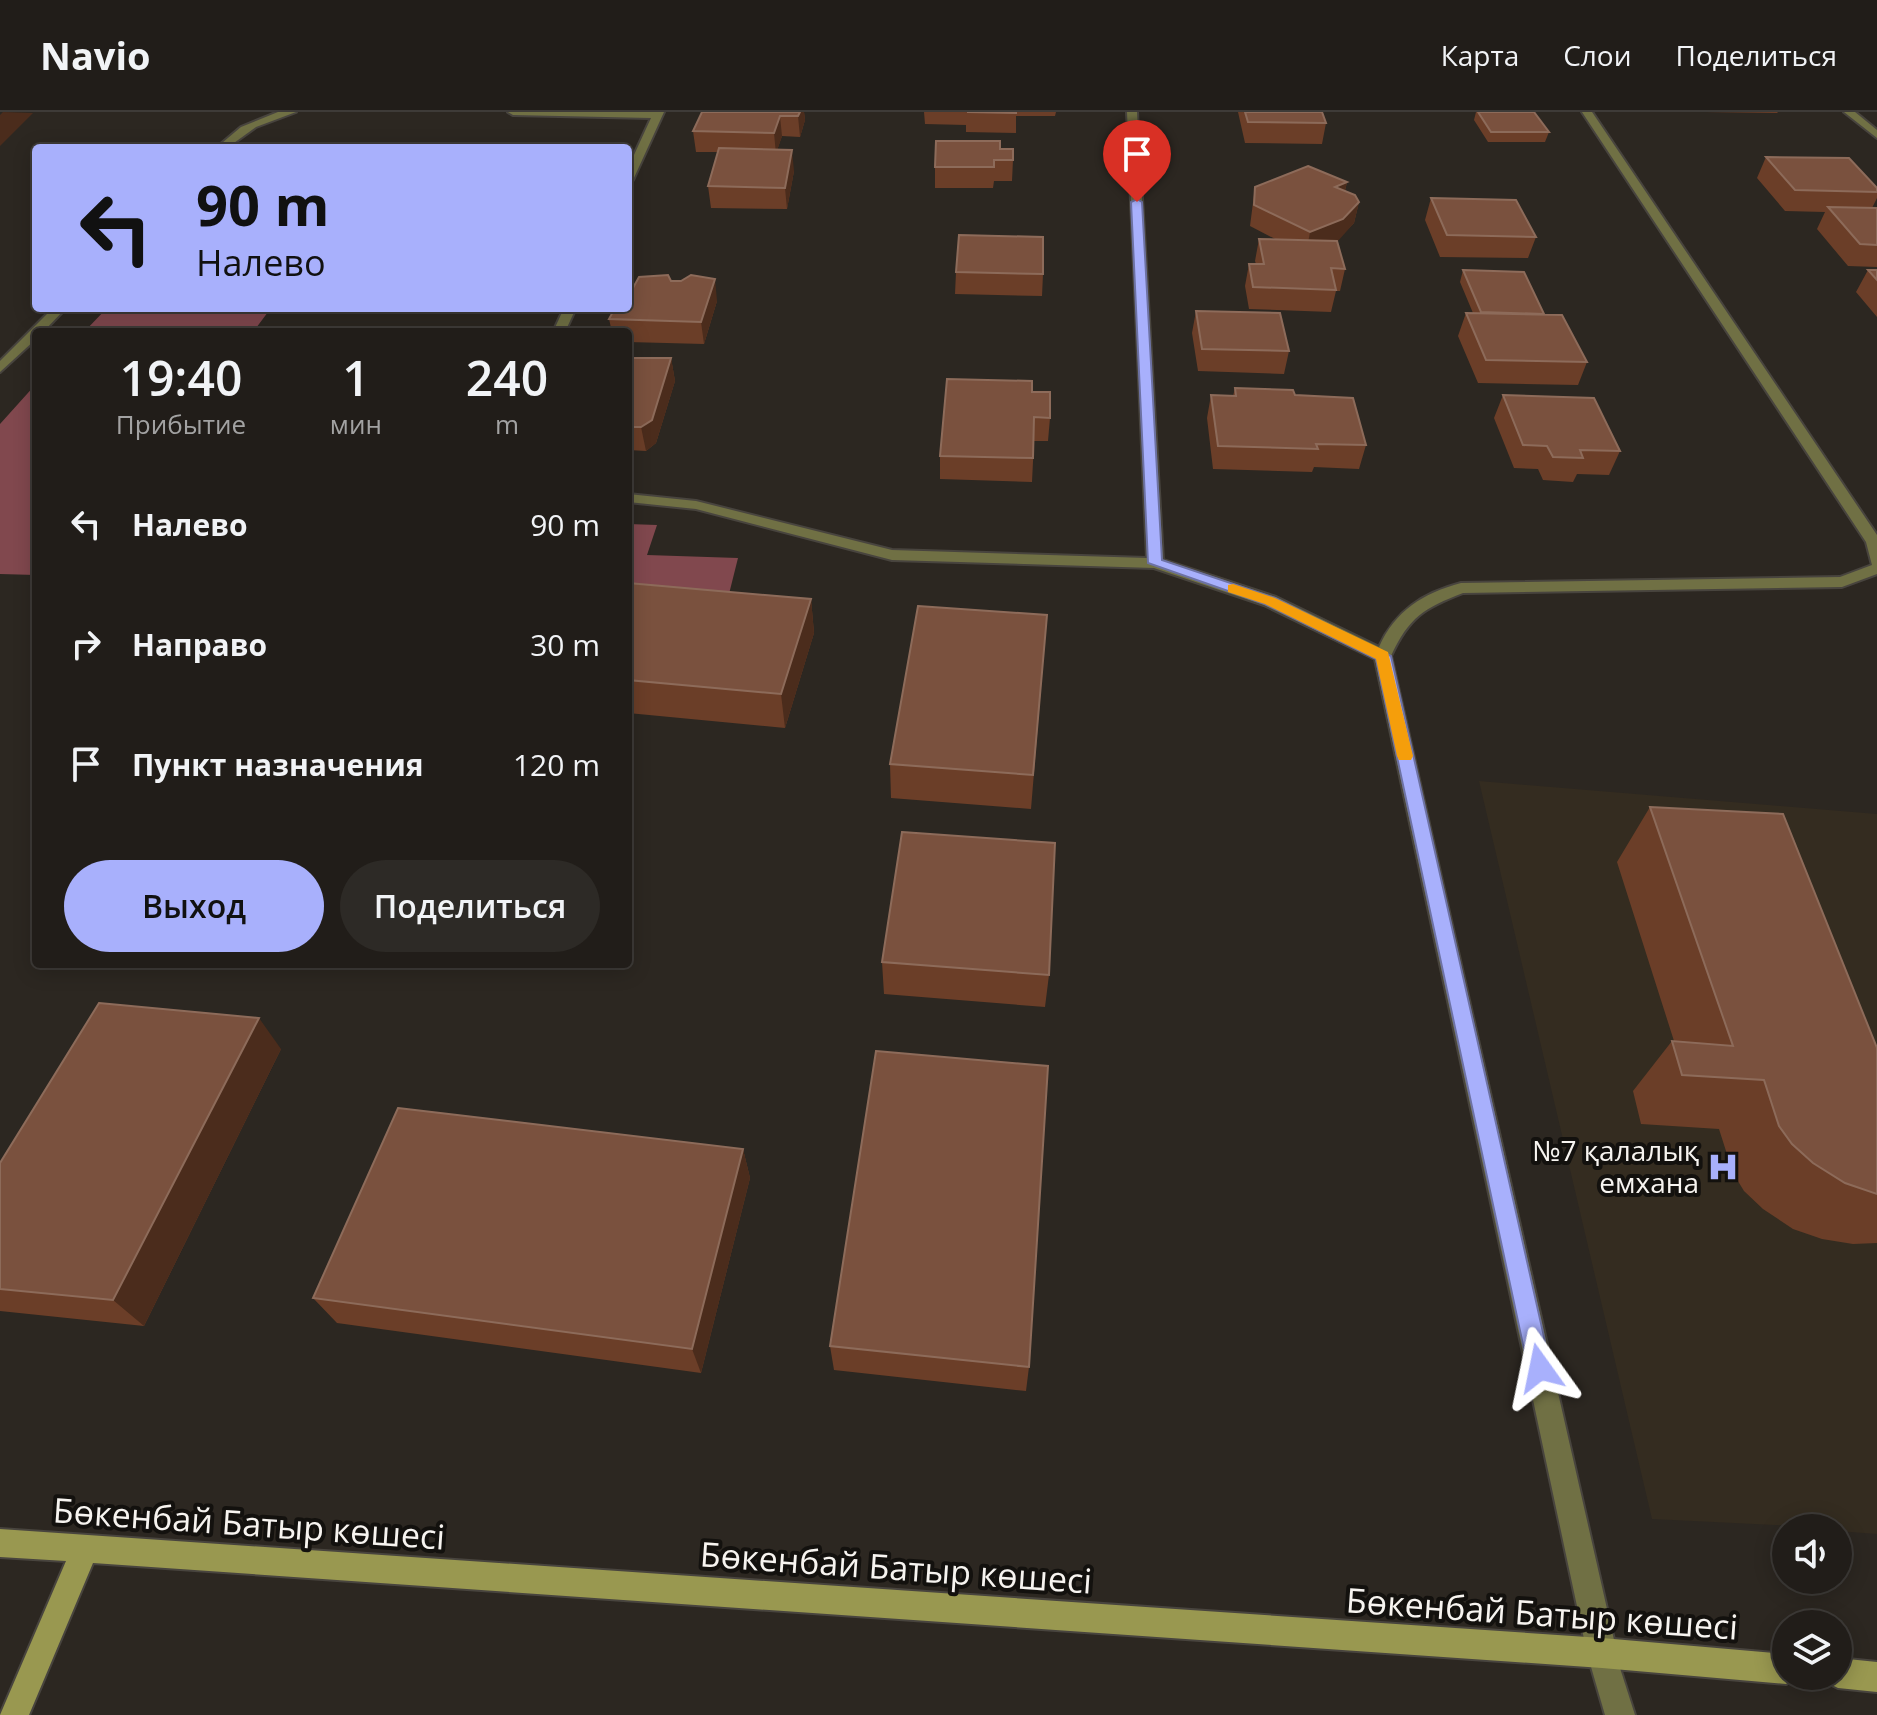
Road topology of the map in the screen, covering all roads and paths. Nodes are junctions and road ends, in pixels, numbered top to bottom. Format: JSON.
{"nodes":[{"id":1,"x":291,"y":112,"type":"edge"},
{"id":2,"x":513,"y":112,"type":"edge"},
{"id":3,"x":1132,"y":112,"type":"edge"},
{"id":4,"x":1587,"y":112,"type":"edge"},
{"id":5,"x":1849,"y":112,"type":"edge"},
{"id":6,"x":658,"y":114,"type":"edge"},
{"id":7,"x":1877,"y":135,"type":"edge"},
{"id":8,"x":226,"y":144,"type":"edge"},
{"id":9,"x":632,"y":171,"type":"edge"},
{"id":10,"x":56,"y":312,"type":"edge"},
{"id":11,"x":40,"y":328,"type":"edge"},
{"id":12,"x":32,"y":336,"type":"edge"},
{"id":13,"x":0,"y":368,"type":"edge"},
{"id":14,"x":632,"y":498,"type":"edge"},
{"id":15,"x":1877,"y":562,"type":"edge"},
{"id":16,"x":1155,"y":563,"type":"junction"},
{"id":17,"x":1877,"y":569,"type":"edge"},
{"id":18,"x":1383,"y":656,"type":"junction"},
{"id":19,"x":0,"y":1543,"type":"edge"},
{"id":20,"x":85,"y":1549,"type":"junction"},
{"id":21,"x":1602,"y":1653,"type":"junction"},
{"id":22,"x":1772,"y":1668,"type":"edge"},
{"id":23,"x":1852,"y":1674,"type":"edge"},
{"id":24,"x":1877,"y":1677,"type":"edge"},
{"id":25,"x":14,"y":1715,"type":"edge"},
{"id":26,"x":1620,"y":1715,"type":"edge"}],
"edges":[{"from":1,"to":8,"type":"street"},
{"from":2,"to":6,"type":"street"},
{"from":3,"to":16,"type":"street"},
{"from":4,"to":15,"type":"street"},
{"from":5,"to":7,"type":"street"},
{"from":6,"to":9,"type":"street"},
{"from":10,"to":11,"type":"street"},
{"from":12,"to":13,"type":"street"},
{"from":14,"to":16,"type":"street"},
{"from":16,"to":18,"type":"street"},
{"from":17,"to":18,"type":"street"},
{"from":18,"to":21,"type":"street"},
{"from":19,"to":20,"type":"main road","name":"Бөкенбай Батыр көшесі"},
{"from":20,"to":21,"type":"main road","name":"Бөкенбай Батыр көшесі"},
{"from":20,"to":25,"type":"main road"},
{"from":21,"to":22,"type":"main road","name":"Бөкенбай Батыр көшесі"},
{"from":21,"to":26,"type":"street"},
{"from":23,"to":24,"type":"main road"}]}
